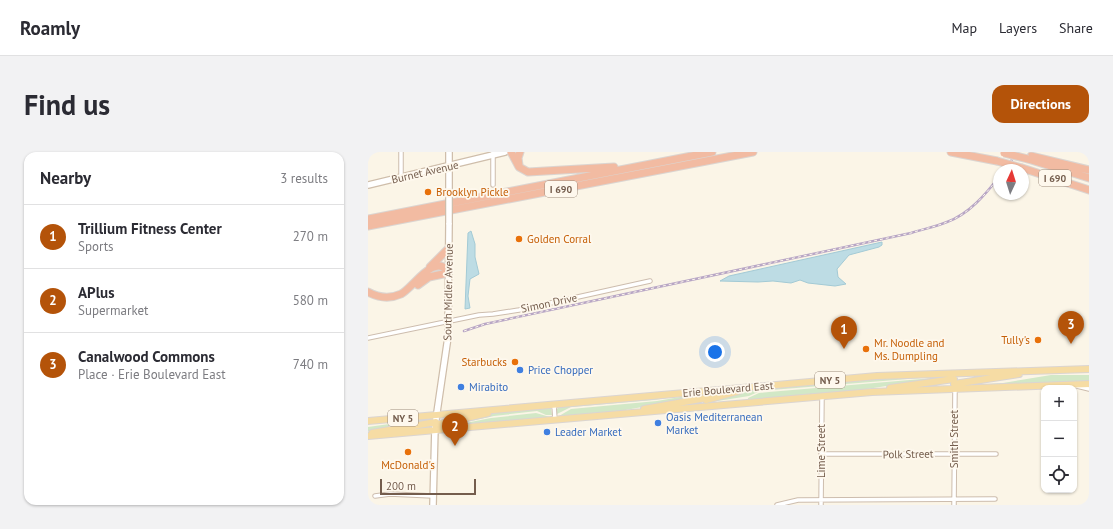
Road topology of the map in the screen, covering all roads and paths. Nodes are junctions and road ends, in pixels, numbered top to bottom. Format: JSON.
{"nodes":[{"id":1,"x":401,"y":152,"type":"edge"},
{"id":2,"x":449,"y":152,"type":"edge"},
{"id":3,"x":505,"y":152,"type":"edge"},
{"id":4,"x":511,"y":152,"type":"edge"},
{"id":5,"x":520,"y":152,"type":"edge"},
{"id":6,"x":712,"y":152,"type":"edge"},
{"id":7,"x":753,"y":152,"type":"edge"},
{"id":8,"x":951,"y":152,"type":"edge"},
{"id":9,"x":1003,"y":152,"type":"edge"},
{"id":10,"x":1015,"y":152,"type":"edge"},
{"id":11,"x":493,"y":154,"type":"edge"},
{"id":12,"x":1030,"y":158,"type":"junction"},
{"id":13,"x":654,"y":163,"type":"junction"},
{"id":14,"x":449,"y":166,"type":"junction"},
{"id":15,"x":519,"y":167,"type":"junction"},
{"id":16,"x":1089,"y":170,"type":"edge"},
{"id":17,"x":401,"y":177,"type":"junction"},
{"id":18,"x":1089,"y":178,"type":"edge"},
{"id":19,"x":368,"y":185,"type":"edge"},
{"id":20,"x":493,"y":185,"type":"dead end"},
{"id":21,"x":1089,"y":190,"type":"edge"},
{"id":22,"x":368,"y":219,"type":"edge"},
{"id":23,"x":407,"y":219,"type":"junction"},
{"id":24,"x":368,"y":226,"type":"edge"},
{"id":25,"x":368,"y":232,"type":"edge"},
{"id":26,"x":448,"y":249,"type":"junction"},
{"id":27,"x":426,"y":271,"type":"junction"},
{"id":28,"x":448,"y":272,"type":"junction"},
{"id":29,"x":650,"y":281,"type":"dead end"},
{"id":30,"x":368,"y":292,"type":"edge"},
{"id":31,"x":368,"y":297,"type":"edge"},
{"id":32,"x":449,"y":320,"type":"junction"},
{"id":33,"x":368,"y":338,"type":"edge"},
{"id":34,"x":1089,"y":369,"type":"edge"},
{"id":35,"x":1048,"y":370,"type":"junction"},
{"id":36,"x":954,"y":381,"type":"junction"},
{"id":37,"x":1070,"y":384,"type":"junction"},
{"id":38,"x":1089,"y":384,"type":"edge"},
{"id":39,"x":1089,"y":389,"type":"edge"},
{"id":40,"x":822,"y":396,"type":"junction"},
{"id":41,"x":706,"y":399,"type":"junction"},
{"id":42,"x":554,"y":404,"type":"junction"},
{"id":43,"x":505,"y":409,"type":"junction"},
{"id":44,"x":437,"y":414,"type":"junction"},
{"id":45,"x":555,"y":420,"type":"junction"},
{"id":46,"x":368,"y":421,"type":"edge"},
{"id":47,"x":435,"y":426,"type":"junction"},
{"id":48,"x":368,"y":435,"type":"edge"},
{"id":49,"x":821,"y":454,"type":"junction"},
{"id":50,"x":954,"y":454,"type":"junction"},
{"id":51,"x":996,"y":454,"type":"dead end"},
{"id":52,"x":375,"y":496,"type":"dead end"},
{"id":53,"x":433,"y":496,"type":"junction"},
{"id":54,"x":954,"y":499,"type":"junction"},
{"id":55,"x":995,"y":499,"type":"dead end"},
{"id":56,"x":821,"y":500,"type":"junction"},
{"id":57,"x":782,"y":504,"type":"edge"},
{"id":58,"x":433,"y":505,"type":"edge"},
{"id":59,"x":777,"y":505,"type":"edge"},
{"id":60,"x":821,"y":505,"type":"edge"},
{"id":61,"x":954,"y":505,"type":"edge"}],
"edges":[{"from":1,"to":17,"type":"street"},
{"from":2,"to":14,"type":"main road","name":"South Midler Avenue"},
{"from":3,"to":11,"type":"main road","name":"Burnet Avenue"},
{"from":4,"to":15,"type":"highway"},
{"from":5,"to":15,"type":"highway"},
{"from":6,"to":13,"type":"highway","number":"I 690"},
{"from":7,"to":23,"type":"highway","number":"I 690"},
{"from":8,"to":21,"type":"highway","number":"I 690","bridge":true},
{"from":9,"to":12,"type":"highway","number":"I 690","bridge":true},
{"from":10,"to":12,"type":"highway"},
{"from":11,"to":14,"type":"main road","name":"Burnet Avenue"},
{"from":11,"to":20,"type":"street"},
{"from":12,"to":16,"type":"highway"},
{"from":12,"to":18,"type":"highway","number":"I 690"},
{"from":13,"to":15,"type":"highway"},
{"from":13,"to":22,"type":"highway","number":"I 690"},
{"from":14,"to":17,"type":"main road","name":"Burnet Avenue"},
{"from":14,"to":26,"type":"main road","name":"South Midler Avenue","bridge":true},
{"from":17,"to":19,"type":"main road","name":"Burnet Avenue"},
{"from":23,"to":24,"type":"highway","number":"I 690"},
{"from":23,"to":25,"type":"highway"},
{"from":26,"to":27,"type":"highway"},
{"from":26,"to":28,"type":"main road","name":"South Midler Avenue"},
{"from":27,"to":28,"type":"highway"},
{"from":27,"to":30,"type":"highway"},
{"from":28,"to":31,"type":"highway"},
{"from":28,"to":32,"type":"main road","name":"South Midler Avenue"},
{"from":29,"to":32,"type":"street","name":"Simon Drive"},
{"from":32,"to":33,"type":"street","name":"Simon Drive"},
{"from":32,"to":44,"type":"main road","name":"South Midler Avenue"},
{"from":34,"to":35,"type":"main road","name":"Erie Boulevard East","number":"NY 5"},
{"from":35,"to":36,"type":"main road"},
{"from":35,"to":36,"type":"main road","name":"Erie Boulevard East","number":"NY 5"},
{"from":36,"to":37,"type":"main road","name":"Erie Boulevard East","number":"NY 5"},
{"from":36,"to":40,"type":"main road","name":"Erie Boulevard East","number":"NY 5"},
{"from":36,"to":41,"type":"main road","name":"Erie Boulevard East","number":"NY 5"},
{"from":36,"to":50,"type":"street","name":"Smith Street"},
{"from":37,"to":38,"type":"main road","name":"Erie Boulevard East","number":"NY 5"},
{"from":37,"to":39,"type":"street"},
{"from":40,"to":41,"type":"main road","name":"Erie Boulevard East","number":"NY 5"},
{"from":40,"to":49,"type":"street","name":"Lime Street"},
{"from":41,"to":42,"type":"main road","name":"Erie Boulevard East","number":"NY 5"},
{"from":41,"to":45,"type":"main road","number":"NY 5"},
{"from":42,"to":43,"type":"main road","name":"Erie Boulevard East","number":"NY 5"},
{"from":42,"to":45,"type":"street"},
{"from":43,"to":44,"type":"main road","name":"Erie Boulevard East","number":"NY 5"},
{"from":43,"to":47,"type":"main road"},
{"from":44,"to":46,"type":"main road","name":"Erie Boulevard East","number":"NY 5"},
{"from":44,"to":47,"type":"main road","name":"South Midler Avenue"},
{"from":45,"to":47,"type":"main road","number":"NY 5"},
{"from":47,"to":48,"type":"main road"},
{"from":47,"to":48,"type":"main road","number":"NY 5"},
{"from":47,"to":53,"type":"main road","name":"South Midler Avenue"},
{"from":49,"to":50,"type":"street","name":"Polk Street"},
{"from":49,"to":56,"type":"street","name":"Lime Street"},
{"from":50,"to":51,"type":"street","name":"Polk Street"},
{"from":50,"to":54,"type":"street","name":"Smith Street"},
{"from":52,"to":53,"type":"street"},
{"from":53,"to":58,"type":"main road","name":"South Midler Avenue"},
{"from":54,"to":55,"type":"street"},
{"from":54,"to":56,"type":"street"},
{"from":54,"to":61,"type":"street","name":"Smith Street"},
{"from":56,"to":57,"type":"street"},
{"from":56,"to":60,"type":"street","name":"Lime Street"},
{"from":57,"to":59,"type":"street"}]}
